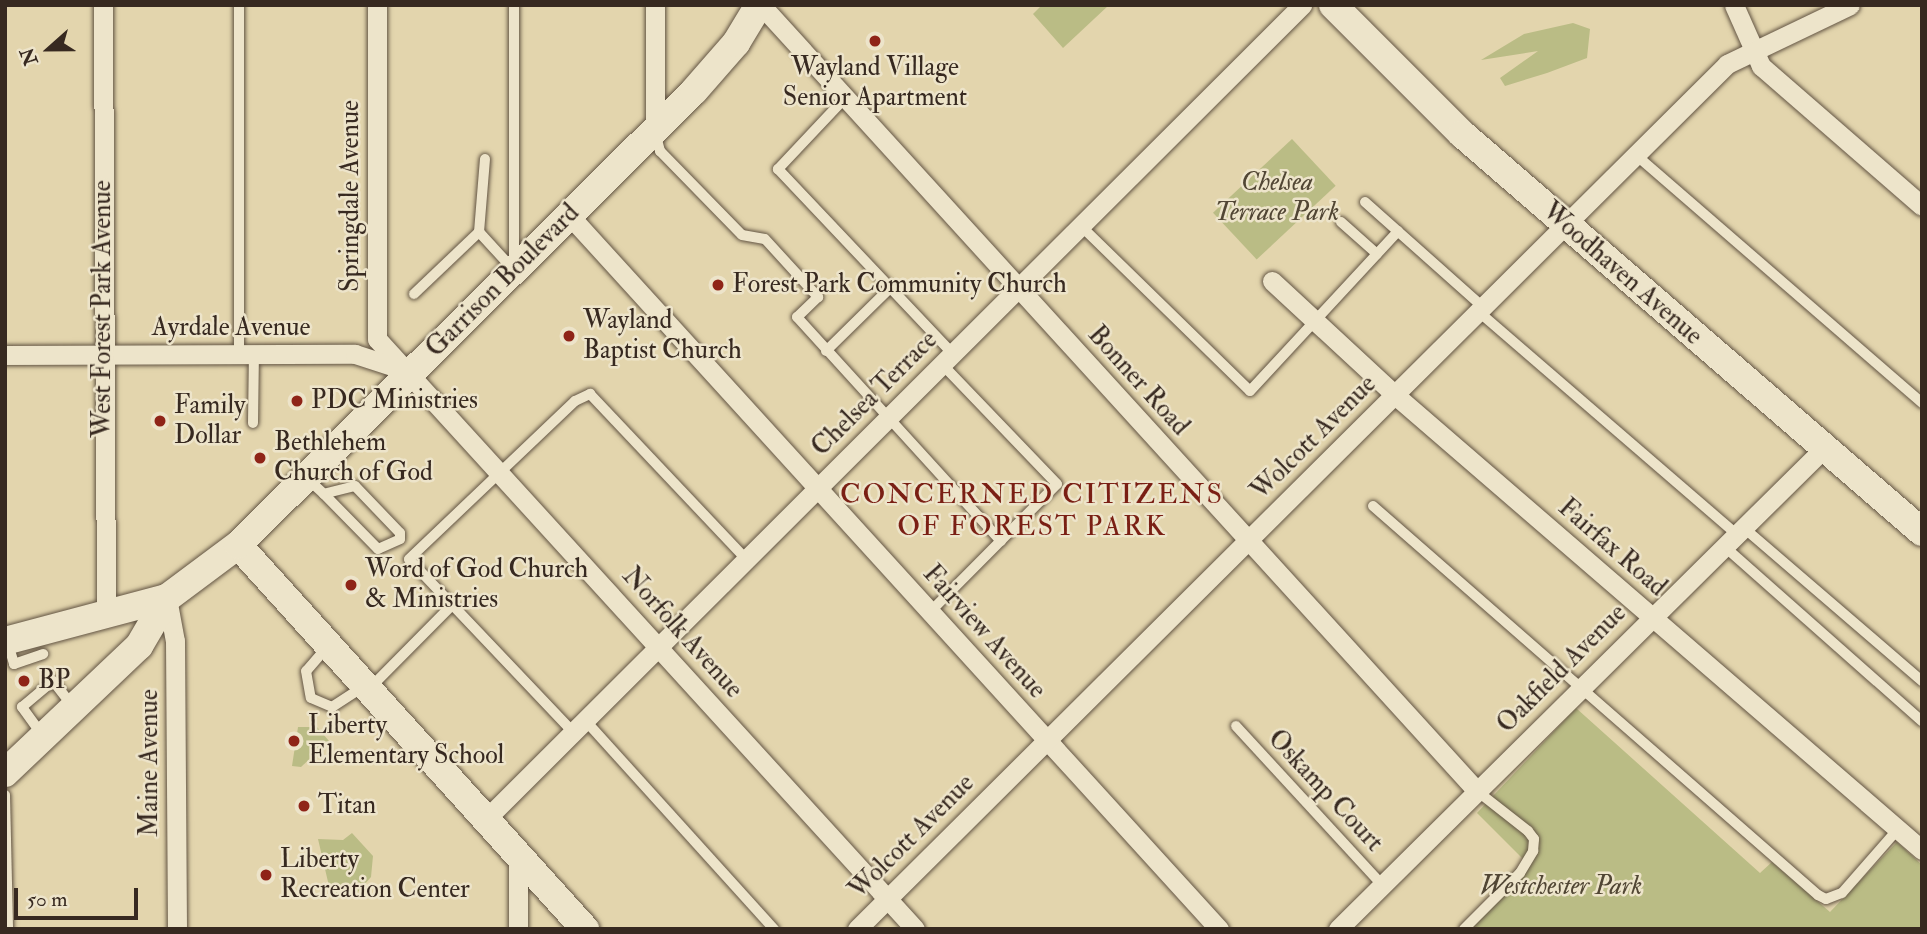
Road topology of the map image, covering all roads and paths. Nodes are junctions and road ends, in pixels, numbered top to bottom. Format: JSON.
{"nodes":[{"id":1,"x":103,"y":5,"type":"edge"},
{"id":2,"x":239,"y":5,"type":"edge"},
{"id":3,"x":377,"y":5,"type":"edge"},
{"id":4,"x":514,"y":5,"type":"edge"},
{"id":5,"x":654,"y":5,"type":"edge"},
{"id":6,"x":760,"y":5,"type":"edge"},
{"id":7,"x":1302,"y":5,"type":"edge"},
{"id":8,"x":1333,"y":5,"type":"edge"},
{"id":9,"x":1734,"y":5,"type":"edge"},
{"id":10,"x":1850,"y":5,"type":"edge"},
{"id":11,"x":1753,"y":48,"type":"junction"},
{"id":12,"x":845,"y":98,"type":"junction"},
{"id":13,"x":654,"y":129,"type":"junction"},
{"id":14,"x":1636,"y":155,"type":"junction"},
{"id":15,"x":485,"y":159,"type":"dead end"},
{"id":16,"x":1365,"y":202,"type":"dead end"},
{"id":17,"x":1922,"y":205,"type":"edge"},
{"id":18,"x":569,"y":215,"type":"junction"},
{"id":19,"x":1341,"y":222,"type":"dead end"},
{"id":20,"x":1564,"y":225,"type":"junction"},
{"id":21,"x":1081,"y":226,"type":"junction"},
{"id":22,"x":1398,"y":231,"type":"junction"},
{"id":23,"x":479,"y":232,"type":"junction"},
{"id":24,"x":1377,"y":254,"type":"junction"},
{"id":25,"x":514,"y":270,"type":"junction"},
{"id":26,"x":1272,"y":281,"type":"dead end"},
{"id":27,"x":890,"y":288,"type":"junction"},
{"id":28,"x":1019,"y":288,"type":"junction"},
{"id":29,"x":414,"y":294,"type":"dead end"},
{"id":30,"x":1481,"y":310,"type":"junction"},
{"id":31,"x":1315,"y":321,"type":"junction"},
{"id":32,"x":826,"y":351,"type":"junction"},
{"id":33,"x":103,"y":354,"type":"junction"},
{"id":34,"x":247,"y":354,"type":"junction"},
{"id":35,"x":5,"y":355,"type":"edge"},
{"id":36,"x":947,"y":359,"type":"junction"},
{"id":37,"x":411,"y":373,"type":"junction"},
{"id":38,"x":1395,"y":395,"type":"junction"},
{"id":39,"x":1922,"y":403,"type":"edge"},
{"id":40,"x":887,"y":419,"type":"junction"},
{"id":41,"x":253,"y":423,"type":"dead end"},
{"id":42,"x":1824,"y":448,"type":"junction"},
{"id":43,"x":501,"y":472,"type":"junction"},
{"id":44,"x":315,"y":486,"type":"junction"},
{"id":45,"x":818,"y":488,"type":"junction"},
{"id":46,"x":1373,"y":506,"type":"dead end"},
{"id":47,"x":1922,"y":532,"type":"edge"},
{"id":48,"x":1735,"y":536,"type":"junction"},
{"id":49,"x":1248,"y":540,"type":"junction"},
{"id":50,"x":1001,"y":541,"type":"junction"},
{"id":51,"x":238,"y":545,"type":"junction"},
{"id":52,"x":746,"y":559,"type":"junction"},
{"id":53,"x":167,"y":598,"type":"junction"},
{"id":54,"x":453,"y":605,"type":"junction"},
{"id":55,"x":930,"y":612,"type":"junction"},
{"id":56,"x":106,"y":614,"type":"junction"},
{"id":57,"x":1651,"y":617,"type":"junction"},
{"id":58,"x":328,"y":646,"type":"junction"},
{"id":59,"x":659,"y":646,"type":"junction"},
{"id":60,"x":16,"y":652,"type":"edge"},
{"id":61,"x":1922,"y":681,"type":"edge"},
{"id":62,"x":367,"y":687,"type":"junction"},
{"id":63,"x":1581,"y":689,"type":"junction"},
{"id":64,"x":74,"y":707,"type":"junction"},
{"id":65,"x":1922,"y":721,"type":"edge"},
{"id":66,"x":579,"y":726,"type":"junction"},
{"id":67,"x":1236,"y":726,"type":"dead end"},
{"id":68,"x":43,"y":737,"type":"junction"},
{"id":69,"x":1047,"y":740,"type":"junction"},
{"id":70,"x":5,"y":773,"type":"edge"},
{"id":71,"x":1477,"y":791,"type":"junction"},
{"id":72,"x":5,"y":795,"type":"edge"},
{"id":73,"x":485,"y":819,"type":"junction"},
{"id":74,"x":1898,"y":829,"type":"junction"},
{"id":75,"x":1922,"y":850,"type":"edge"},
{"id":76,"x":518,"y":855,"type":"junction"},
{"id":77,"x":1382,"y":885,"type":"junction"},
{"id":78,"x":887,"y":898,"type":"junction"},
{"id":79,"x":8,"y":929,"type":"edge"},
{"id":80,"x":177,"y":929,"type":"edge"},
{"id":81,"x":518,"y":929,"type":"edge"},
{"id":82,"x":585,"y":929,"type":"edge"},
{"id":83,"x":774,"y":929,"type":"edge"},
{"id":84,"x":857,"y":929,"type":"edge"},
{"id":85,"x":915,"y":929,"type":"edge"},
{"id":86,"x":1219,"y":929,"type":"edge"},
{"id":87,"x":1338,"y":929,"type":"edge"},
{"id":88,"x":1464,"y":929,"type":"edge"}],
"edges":[{"from":1,"to":33,"type":"street","name":"West Forest Park Avenue"},
{"from":2,"to":34,"type":"lane"},
{"from":3,"to":37,"type":"street","name":"Springdale Avenue"},
{"from":4,"to":25,"type":"lane"},
{"from":5,"to":13,"type":"street"},
{"from":6,"to":12,"type":"street","name":"Bonner Road"},
{"from":6,"to":13,"type":"main road","name":"Garrison Boulevard"},
{"from":7,"to":21,"type":"street","name":"Chelsea Terrace"},
{"from":8,"to":20,"type":"main road","name":"Woodhaven Avenue"},
{"from":9,"to":11,"type":"street"},
{"from":10,"to":11,"type":"street","name":"Wolcott Avenue"},
{"from":11,"to":14,"type":"street","name":"Wolcott Avenue"},
{"from":11,"to":17,"type":"street"},
{"from":12,"to":27,"type":"lane"},
{"from":12,"to":28,"type":"street","name":"Bonner Road"},
{"from":13,"to":18,"type":"main road","name":"Garrison Boulevard"},
{"from":13,"to":32,"type":"lane"},
{"from":14,"to":20,"type":"street","name":"Wolcott Avenue"},
{"from":14,"to":39,"type":"lane"},
{"from":15,"to":23,"type":"lane"},
{"from":16,"to":22,"type":"lane"},
{"from":18,"to":25,"type":"main road","name":"Garrison Boulevard"},
{"from":18,"to":45,"type":"street","name":"Fairview Avenue"},
{"from":19,"to":24,"type":"lane"},
{"from":20,"to":30,"type":"street","name":"Wolcott Avenue"},
{"from":20,"to":42,"type":"main road","name":"Woodhaven Avenue"},
{"from":21,"to":28,"type":"street","name":"Chelsea Terrace"},
{"from":21,"to":31,"type":"lane"},
{"from":22,"to":24,"type":"lane"},
{"from":22,"to":30,"type":"lane"},
{"from":23,"to":25,"type":"lane"},
{"from":23,"to":29,"type":"lane"},
{"from":24,"to":31,"type":"lane"},
{"from":25,"to":37,"type":"main road","name":"Garrison Boulevard"},
{"from":26,"to":31,"type":"street","name":"Fairfax Road"},
{"from":27,"to":32,"type":"lane"},
{"from":27,"to":36,"type":"lane"},
{"from":28,"to":36,"type":"street","name":"Chelsea Terrace"},
{"from":28,"to":49,"type":"street","name":"Bonner Road"},
{"from":30,"to":38,"type":"street","name":"Wolcott Avenue"},
{"from":30,"to":48,"type":"lane"},
{"from":31,"to":38,"type":"street","name":"Fairfax Road"},
{"from":32,"to":40,"type":"lane"},
{"from":33,"to":34,"type":"street","name":"Ayrdale Avenue"},
{"from":33,"to":35,"type":"street","name":"Ayrdale Avenue"},
{"from":33,"to":56,"type":"street","name":"West Forest Park Avenue"},
{"from":34,"to":37,"type":"street","name":"Ayrdale Avenue"},
{"from":34,"to":41,"type":"lane"},
{"from":36,"to":40,"type":"street","name":"Chelsea Terrace"},
{"from":36,"to":50,"type":"lane"},
{"from":37,"to":43,"type":"street","name":"Norfolk Avenue"},
{"from":37,"to":44,"type":"main road","name":"Garrison Boulevard"},
{"from":38,"to":49,"type":"street","name":"Wolcott Avenue"},
{"from":38,"to":57,"type":"street","name":"Fairfax Road"},
{"from":40,"to":45,"type":"street","name":"Chelsea Terrace"},
{"from":40,"to":50,"type":"lane"},
{"from":42,"to":47,"type":"main road","name":"Woodhaven Avenue"},
{"from":42,"to":48,"type":"street","name":"Oakfield Avenue"},
{"from":43,"to":52,"type":"lane"},
{"from":43,"to":54,"type":"lane"},
{"from":43,"to":59,"type":"street","name":"Norfolk Avenue"},
{"from":44,"to":44,"type":"lane"},
{"from":44,"to":51,"type":"main road","name":"Garrison Boulevard"},
{"from":45,"to":52,"type":"street","name":"Chelsea Terrace"},
{"from":45,"to":55,"type":"street","name":"Fairview Avenue"},
{"from":46,"to":63,"type":"lane"},
{"from":48,"to":57,"type":"street","name":"Oakfield Avenue"},
{"from":48,"to":61,"type":"lane"},
{"from":48,"to":65,"type":"lane"},
{"from":49,"to":69,"type":"street","name":"Wolcott Avenue"},
{"from":49,"to":71,"type":"street","name":"Bonner Road"},
{"from":50,"to":55,"type":"lane"},
{"from":51,"to":53,"type":"main road","name":"Garrison Boulevard"},
{"from":51,"to":58,"type":"main road"},
{"from":52,"to":59,"type":"street","name":"Chelsea Terrace"},
{"from":53,"to":56,"type":"main road","name":"Garrison Boulevard"},
{"from":53,"to":64,"type":"main road"},
{"from":53,"to":80,"type":"street","name":"Maine Avenue"},
{"from":54,"to":62,"type":"lane"},
{"from":54,"to":66,"type":"lane"},
{"from":55,"to":69,"type":"street","name":"Fairview Avenue"},
{"from":56,"to":60,"type":"main road","name":"Garrison Boulevard"},
{"from":57,"to":63,"type":"street","name":"Oakfield Avenue"},
{"from":57,"to":74,"type":"street","name":"Fairfax Road"},
{"from":58,"to":62,"type":"main road"},
{"from":58,"to":62,"type":"lane"},
{"from":59,"to":66,"type":"street","name":"Chelsea Terrace"},
{"from":59,"to":78,"type":"street","name":"Norfolk Avenue"},
{"from":62,"to":73,"type":"main road"},
{"from":63,"to":71,"type":"street","name":"Oakfield Avenue"},
{"from":63,"to":74,"type":"lane"},
{"from":64,"to":68,"type":"main road"},
{"from":64,"to":68,"type":"lane"},
{"from":66,"to":73,"type":"street","name":"Chelsea Terrace"},
{"from":66,"to":83,"type":"lane"},
{"from":67,"to":77,"type":"lane","name":"Oskamp Court"},
{"from":68,"to":70,"type":"main road"},
{"from":69,"to":78,"type":"street","name":"Wolcott Avenue"},
{"from":69,"to":86,"type":"street","name":"Fairview Avenue"},
{"from":71,"to":77,"type":"street","name":"Oakfield Avenue"},
{"from":71,"to":88,"type":"lane"},
{"from":72,"to":79,"type":"lane"},
{"from":73,"to":76,"type":"main road"},
{"from":74,"to":75,"type":"street","name":"Fairfax Road"},
{"from":76,"to":81,"type":"street"},
{"from":76,"to":82,"type":"main road"},
{"from":77,"to":87,"type":"street","name":"Oakfield Avenue"},
{"from":78,"to":84,"type":"street","name":"Wolcott Avenue"},
{"from":78,"to":85,"type":"street","name":"Norfolk Avenue"}]}
